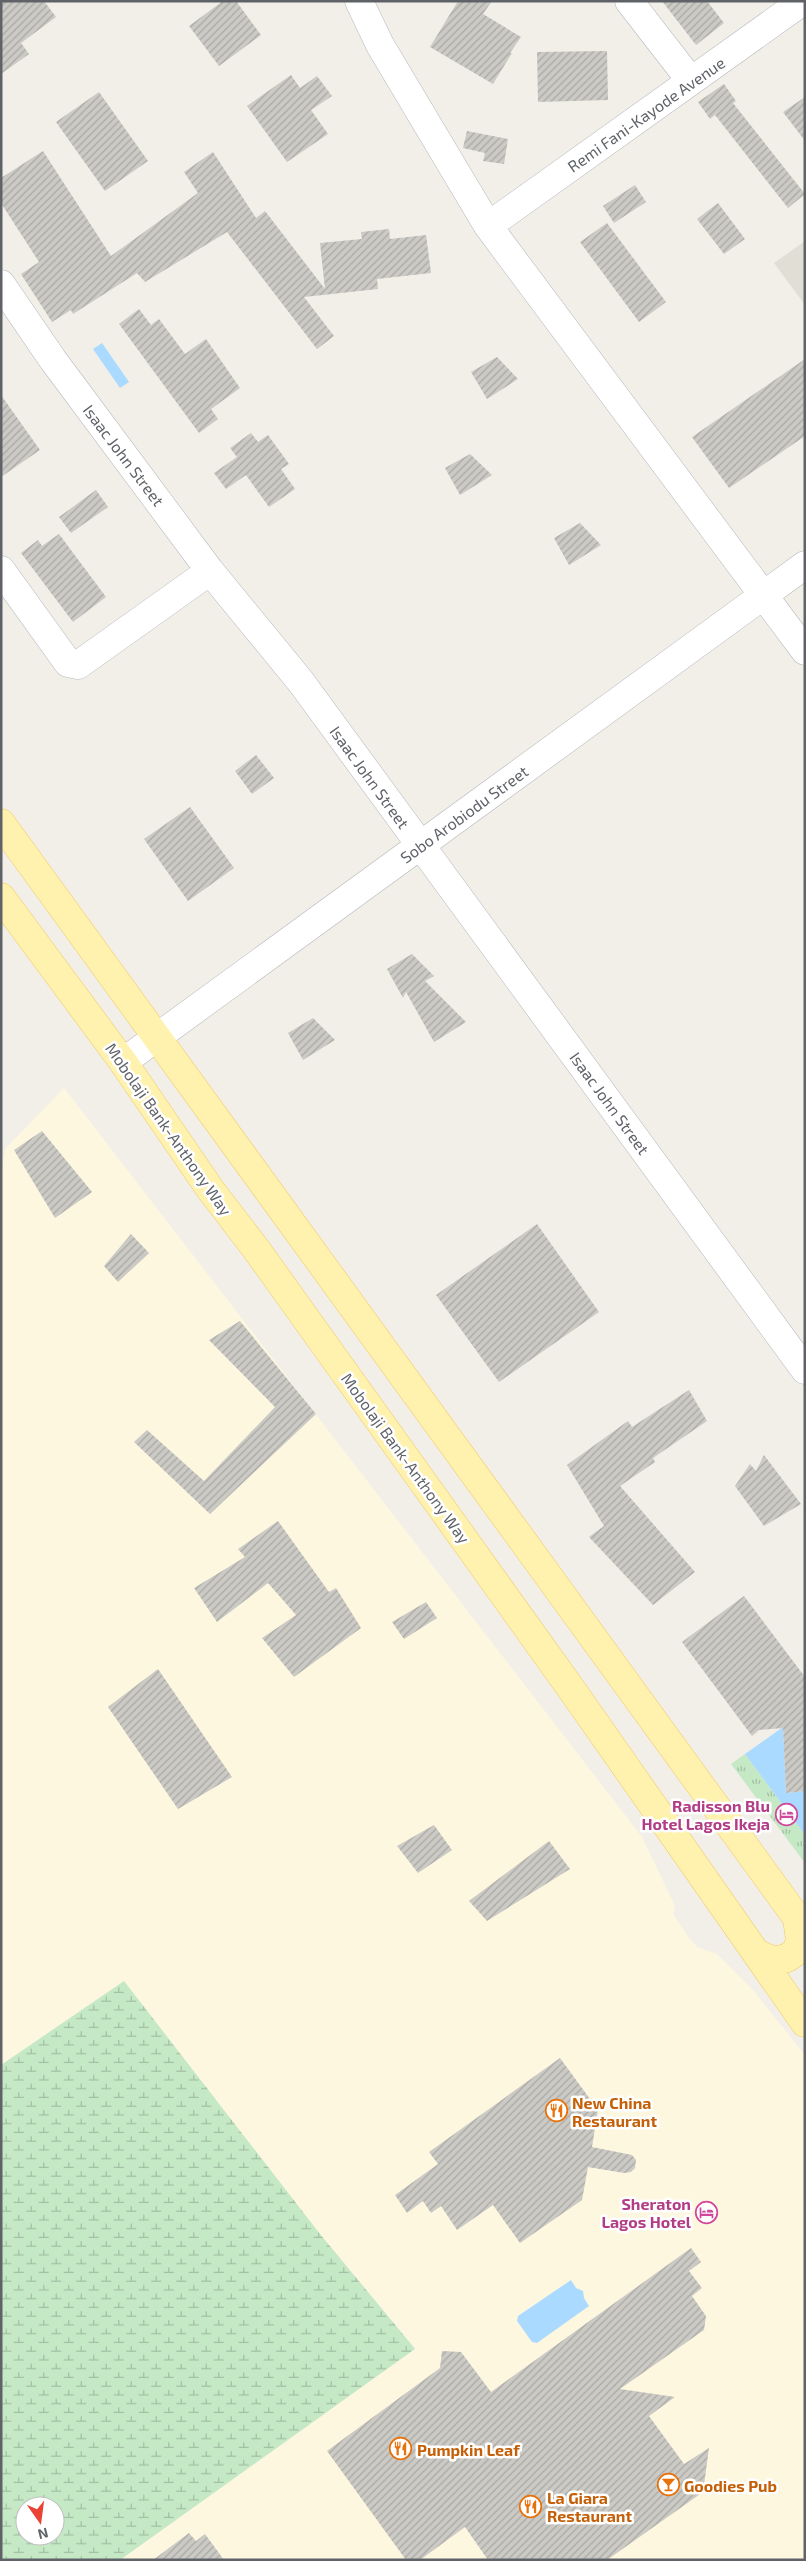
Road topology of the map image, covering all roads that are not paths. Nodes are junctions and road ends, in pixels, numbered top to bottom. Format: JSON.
{"nodes":[{"id":1,"x":358,"y":1,"type":"edge"},
{"id":2,"x":629,"y":1,"type":"edge"},
{"id":3,"x":803,"y":1,"type":"edge"},
{"id":4,"x":691,"y":81,"type":"junction"},
{"id":5,"x":488,"y":226,"type":"junction"},
{"id":6,"x":1,"y":284,"type":"edge"},
{"id":7,"x":805,"y":565,"type":"edge"},
{"id":8,"x":1,"y":570,"type":"edge"},
{"id":9,"x":210,"y":570,"type":"junction"},
{"id":10,"x":764,"y":595,"type":"junction"},
{"id":11,"x":805,"y":651,"type":"edge"},
{"id":12,"x":1,"y":822,"type":"edge"},
{"id":13,"x":421,"y":845,"type":"junction"},
{"id":14,"x":1,"y":897,"type":"edge"},
{"id":15,"x":158,"y":1036,"type":"junction"},
{"id":16,"x":123,"y":1062,"type":"junction"},
{"id":17,"x":805,"y":1370,"type":"edge"},
{"id":18,"x":801,"y":1924,"type":"edge"},
{"id":19,"x":756,"y":1953,"type":"junction"},
{"id":20,"x":805,"y":2023,"type":"edge"}],
"edges":[{"from":1,"to":5,"type":"street"},
{"from":2,"to":4,"type":"street"},
{"from":3,"to":4,"type":"street","name":"Remi Fani-Kayode Avenue"},
{"from":4,"to":5,"type":"street","name":"Remi Fani-Kayode Avenue"},
{"from":5,"to":10,"type":"street"},
{"from":6,"to":9,"type":"street","name":"Isaac John Street"},
{"from":7,"to":10,"type":"street","name":"Sobo Arobiodu Street"},
{"from":8,"to":9,"type":"street"},
{"from":9,"to":13,"type":"street","name":"Isaac John Street"},
{"from":10,"to":11,"type":"street"},
{"from":10,"to":13,"type":"street","name":"Sobo Arobiodu Street"},
{"from":12,"to":15,"type":"main road"},
{"from":13,"to":15,"type":"street","name":"Sobo Arobiodu Street"},
{"from":13,"to":17,"type":"street","name":"Isaac John Street"},
{"from":14,"to":16,"type":"main road","name":"Mobolaji Bank-Anthony Way"},
{"from":15,"to":16,"type":"street","name":"Sobo Arobiodu Street"},
{"from":15,"to":18,"type":"main road"},
{"from":16,"to":19,"type":"main road","name":"Mobolaji Bank-Anthony Way"},
{"from":18,"to":19,"type":"main road"},
{"from":19,"to":20,"type":"main road","name":"Mobolaji Bank-Anthony Way"}]}
